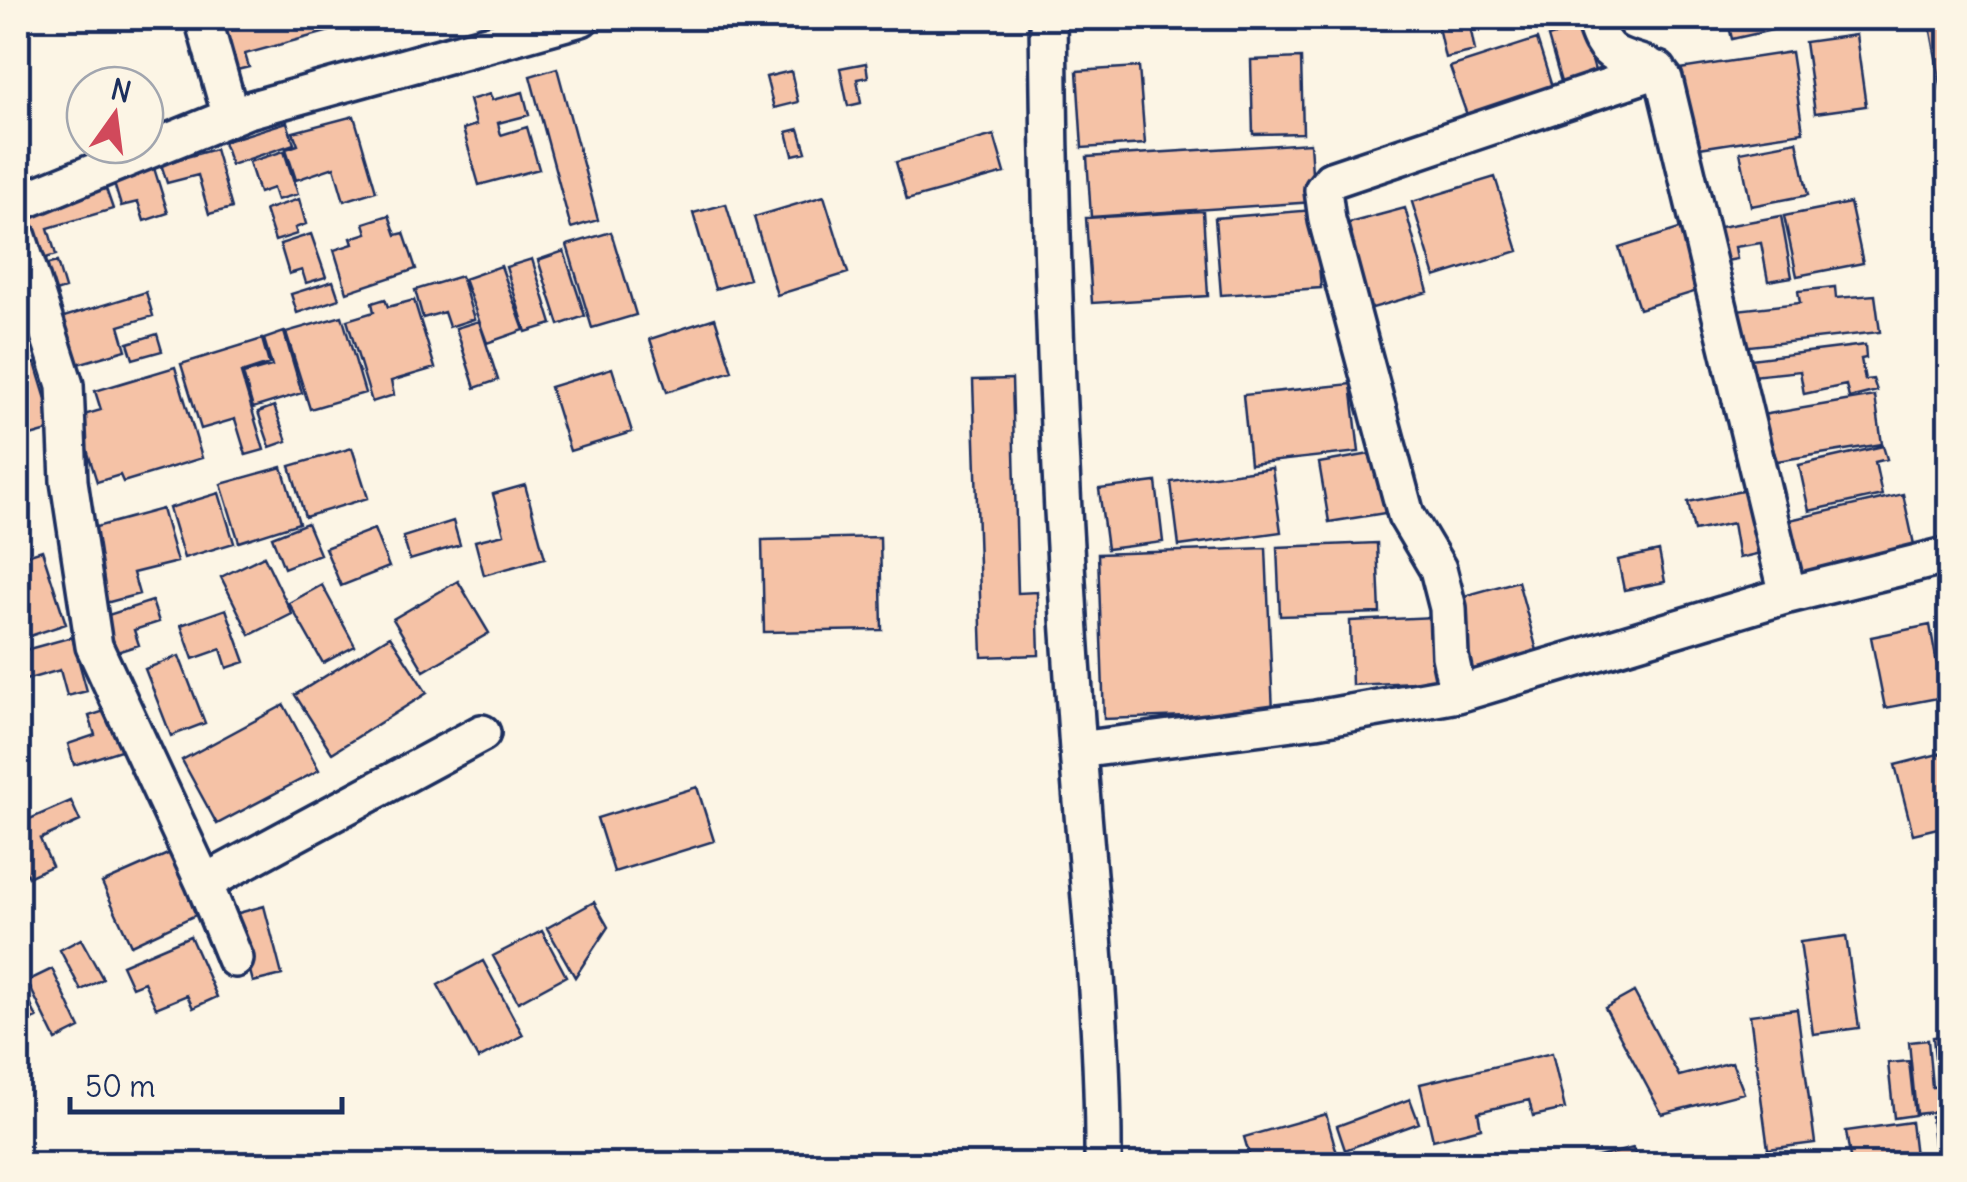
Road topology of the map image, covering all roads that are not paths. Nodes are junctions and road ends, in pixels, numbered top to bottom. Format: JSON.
{"nodes":[{"id":1,"x":203,"y":18,"type":"edge"},
{"id":2,"x":581,"y":18,"type":"edge"},
{"id":3,"x":1048,"y":18,"type":"edge"},
{"id":4,"x":1593,"y":18,"type":"edge"},
{"id":5,"x":1658,"y":70,"type":"junction"},
{"id":6,"x":231,"y":117,"type":"junction"},
{"id":7,"x":18,"y":203,"type":"edge"},
{"id":8,"x":18,"y":236,"type":"edge"},
{"id":9,"x":1950,"y":555,"type":"edge"},
{"id":10,"x":1788,"y":595,"type":"junction"},
{"id":11,"x":1458,"y":694,"type":"junction"},
{"id":12,"x":482,"y":733,"type":"dead end"},
{"id":13,"x":1078,"y":750,"type":"junction"},
{"id":14,"x":204,"y":883,"type":"junction"},
{"id":15,"x":235,"y":959,"type":"dead end"},
{"id":16,"x":1102,"y":1164,"type":"edge"}],
"edges":[{"from":1,"to":6,"type":"street"},
{"from":2,"to":6,"type":"street"},
{"from":3,"to":13,"type":"street"},
{"from":4,"to":5,"type":"street"},
{"from":5,"to":10,"type":"street"},
{"from":5,"to":11,"type":"street"},
{"from":6,"to":7,"type":"street"},
{"from":8,"to":14,"type":"street"},
{"from":9,"to":10,"type":"street"},
{"from":10,"to":11,"type":"street"},
{"from":11,"to":13,"type":"street"},
{"from":12,"to":14,"type":"street"},
{"from":13,"to":16,"type":"street"},
{"from":14,"to":15,"type":"street"}]}
